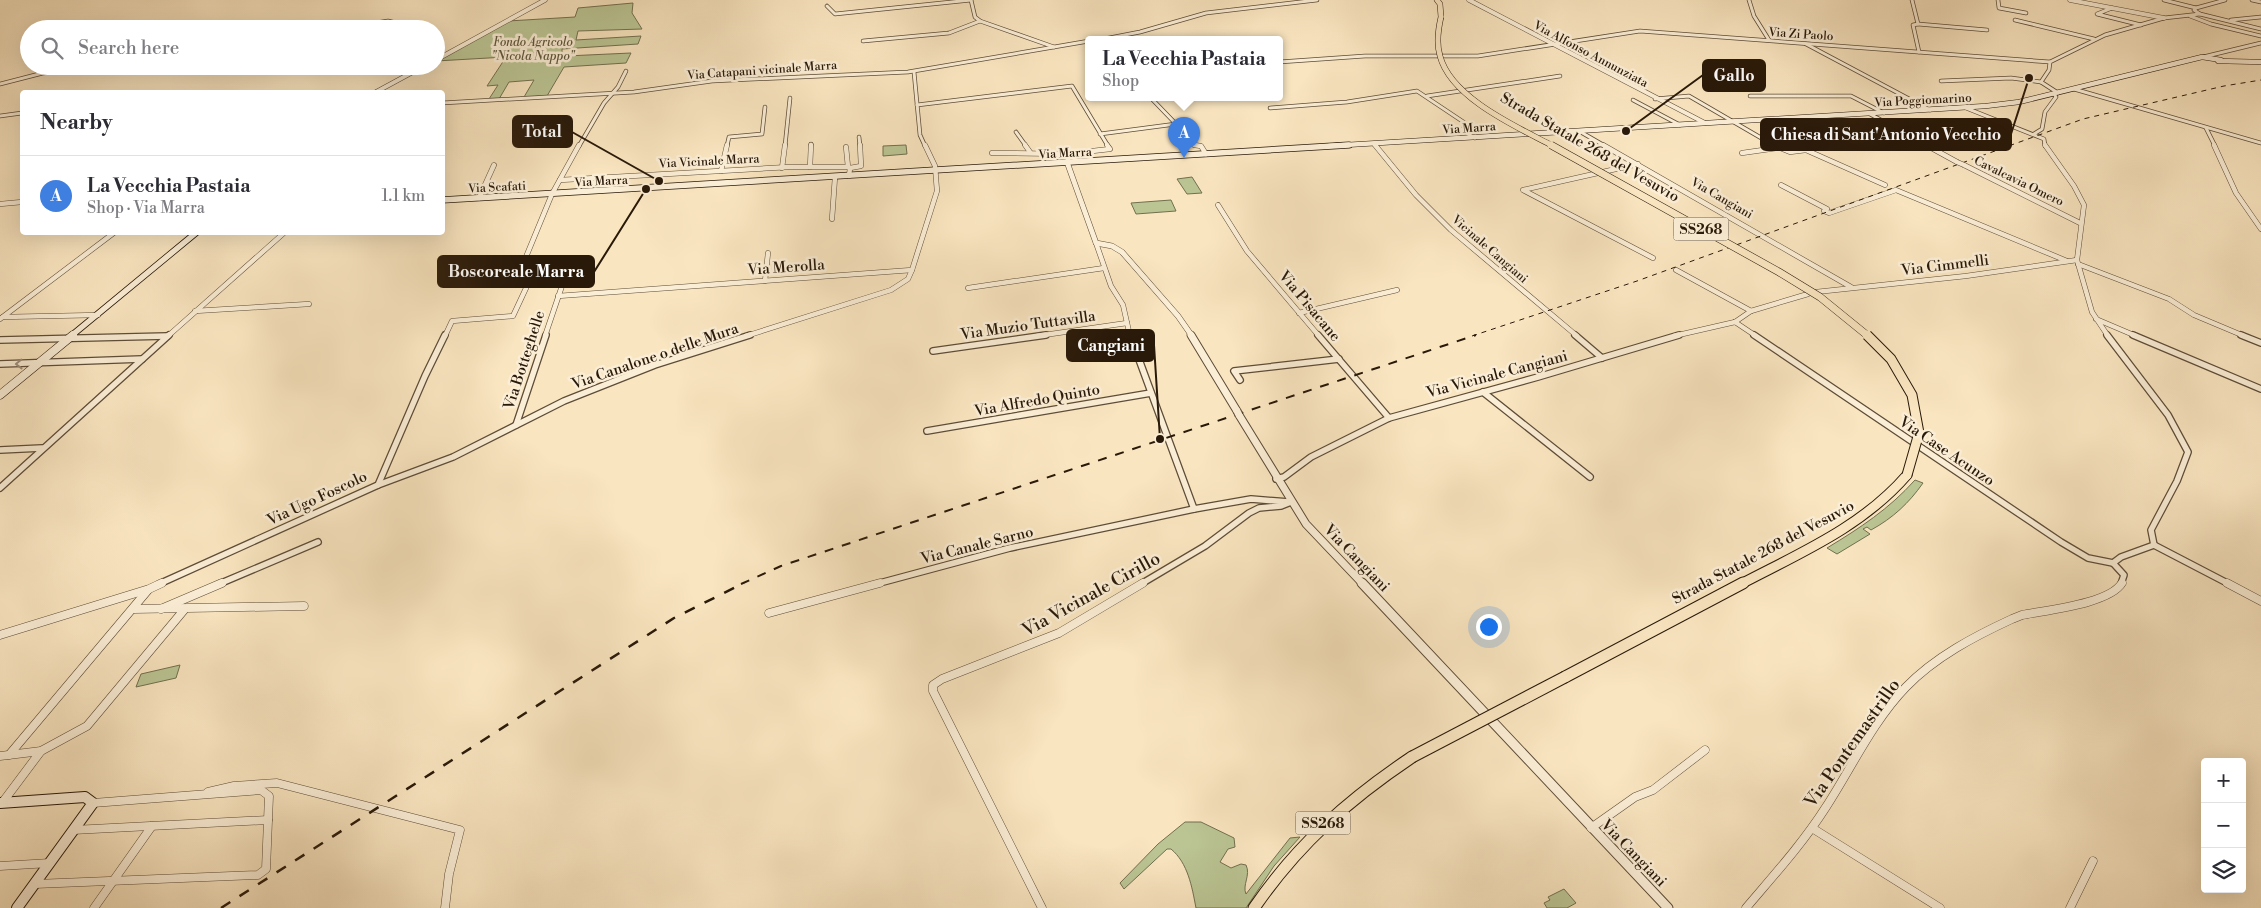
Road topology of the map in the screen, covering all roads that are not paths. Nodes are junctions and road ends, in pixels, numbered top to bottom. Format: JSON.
{"nodes":[{"id":1,"x":545,"y":0,"type":"edge"},
{"id":2,"x":971,"y":0,"type":"edge"},
{"id":3,"x":1317,"y":0,"type":"edge"},
{"id":4,"x":1437,"y":0,"type":"edge"},
{"id":5,"x":1445,"y":0,"type":"edge"},
{"id":6,"x":1470,"y":0,"type":"edge"},
{"id":7,"x":1749,"y":0,"type":"edge"},
{"id":8,"x":1912,"y":0,"type":"edge"},
{"id":9,"x":1998,"y":0,"type":"edge"},
{"id":10,"x":2070,"y":0,"type":"edge"},
{"id":11,"x":2164,"y":0,"type":"edge"},
{"id":12,"x":2184,"y":0,"type":"edge"},
{"id":13,"x":2225,"y":0,"type":"edge"},
{"id":14,"x":2252,"y":0,"type":"edge"},
{"id":15,"x":2261,"y":2,"type":"edge"},
{"id":16,"x":2176,"y":3,"type":"junction"},
{"id":17,"x":827,"y":6,"type":"dead end"},
{"id":18,"x":2112,"y":8,"type":"junction"},
{"id":19,"x":2196,"y":8,"type":"junction"},
{"id":20,"x":2026,"y":13,"type":"dead end"},
{"id":21,"x":2200,"y":14,"type":"junction"},
{"id":22,"x":2186,"y":15,"type":"junction"},
{"id":23,"x":1441,"y":17,"type":"junction"},
{"id":24,"x":2261,"y":17,"type":"edge"},
{"id":25,"x":2164,"y":18,"type":"junction"},
{"id":26,"x":2015,"y":20,"type":"dead end"},
{"id":27,"x":2227,"y":21,"type":"junction"},
{"id":28,"x":980,"y":22,"type":"junction"},
{"id":29,"x":2235,"y":23,"type":"junction"},
{"id":30,"x":1918,"y":24,"type":"junction"},
{"id":31,"x":2143,"y":25,"type":"junction"},
{"id":32,"x":2222,"y":27,"type":"junction"},
{"id":33,"x":2261,"y":29,"type":"edge"},
{"id":34,"x":1987,"y":30,"type":"dead end"},
{"id":35,"x":1119,"y":36,"type":"edge"},
{"id":36,"x":2261,"y":36,"type":"edge"},
{"id":37,"x":2094,"y":39,"type":"junction"},
{"id":38,"x":1769,"y":40,"type":"junction"},
{"id":39,"x":863,"y":41,"type":"dead end"},
{"id":40,"x":1085,"y":42,"type":"edge"},
{"id":41,"x":1803,"y":42,"type":"junction"},
{"id":42,"x":2261,"y":43,"type":"edge"},
{"id":43,"x":1550,"y":44,"type":"junction"},
{"id":44,"x":2251,"y":45,"type":"junction"},
{"id":45,"x":1054,"y":47,"type":"junction"},
{"id":46,"x":2261,"y":48,"type":"edge"},
{"id":47,"x":1919,"y":52,"type":"junction"},
{"id":48,"x":445,"y":55,"type":"edge"},
{"id":49,"x":2206,"y":59,"type":"junction"},
{"id":50,"x":1283,"y":62,"type":"edge"},
{"id":51,"x":2050,"y":62,"type":"junction"},
{"id":52,"x":2260,"y":62,"type":"edge"},
{"id":53,"x":626,"y":71,"type":"dead end"},
{"id":54,"x":914,"y":72,"type":"junction"},
{"id":55,"x":35,"y":75,"type":"edge"},
{"id":56,"x":407,"y":75,"type":"edge"},
{"id":57,"x":1560,"y":76,"type":"dead end"},
{"id":58,"x":1941,"y":81,"type":"dead end"},
{"id":59,"x":2042,"y":82,"type":"junction"},
{"id":60,"x":0,"y":84,"type":"edge"},
{"id":61,"x":2074,"y":89,"type":"junction"},
{"id":62,"x":380,"y":90,"type":"edge"},
{"id":63,"x":2056,"y":93,"type":"junction"},
{"id":64,"x":612,"y":94,"type":"junction"},
{"id":65,"x":1427,"y":96,"type":"junction"},
{"id":66,"x":1750,"y":96,"type":"dead end"},
{"id":67,"x":790,"y":98,"type":"dead end"},
{"id":68,"x":1655,"y":99,"type":"junction"},
{"id":69,"x":1633,"y":100,"type":"dead end"},
{"id":70,"x":1154,"y":101,"type":"edge"},
{"id":71,"x":445,"y":103,"type":"edge"},
{"id":72,"x":917,"y":105,"type":"junction"},
{"id":73,"x":765,"y":107,"type":"dead end"},
{"id":74,"x":1270,"y":108,"type":"dead end"},
{"id":75,"x":1966,"y":108,"type":"junction"},
{"id":76,"x":1930,"y":110,"type":"junction"},
{"id":77,"x":20,"y":113,"type":"edge"},
{"id":78,"x":1884,"y":113,"type":"junction"},
{"id":79,"x":1870,"y":114,"type":"junction"},
{"id":80,"x":0,"y":116,"type":"edge"},
{"id":81,"x":1734,"y":122,"type":"junction"},
{"id":82,"x":1705,"y":123,"type":"junction"},
{"id":83,"x":1176,"y":124,"type":"junction"},
{"id":84,"x":1680,"y":125,"type":"junction"},
{"id":85,"x":2206,"y":128,"type":"junction"},
{"id":86,"x":1579,"y":131,"type":"junction"},
{"id":87,"x":1016,"y":132,"type":"dead end"},
{"id":88,"x":1100,"y":134,"type":"junction"},
{"id":89,"x":2034,"y":134,"type":"junction"},
{"id":90,"x":859,"y":137,"type":"dead end"},
{"id":91,"x":1475,"y":138,"type":"junction"},
{"id":92,"x":2261,"y":143,"type":"edge"},
{"id":93,"x":811,"y":144,"type":"dead end"},
{"id":94,"x":1374,"y":144,"type":"junction"},
{"id":95,"x":846,"y":147,"type":"dead end"},
{"id":96,"x":1777,"y":148,"type":"junction"},
{"id":97,"x":1030,"y":152,"type":"junction"},
{"id":98,"x":992,"y":153,"type":"dead end"},
{"id":99,"x":1742,"y":153,"type":"dead end"},
{"id":100,"x":1066,"y":154,"type":"junction"},
{"id":101,"x":1206,"y":154,"type":"junction"},
{"id":102,"x":1068,"y":162,"type":"junction"},
{"id":103,"x":1638,"y":164,"type":"junction"},
{"id":104,"x":494,"y":165,"type":"dead end"},
{"id":105,"x":810,"y":167,"type":"junction"},
{"id":106,"x":782,"y":168,"type":"junction"},
{"id":107,"x":849,"y":168,"type":"junction"},
{"id":108,"x":936,"y":170,"type":"junction"},
{"id":109,"x":721,"y":171,"type":"junction"},
{"id":110,"x":850,"y":176,"type":"junction"},
{"id":111,"x":835,"y":177,"type":"junction"},
{"id":112,"x":560,"y":180,"type":"junction"},
{"id":113,"x":1781,"y":185,"type":"dead end"},
{"id":114,"x":1885,"y":185,"type":"dead end"},
{"id":115,"x":552,"y":194,"type":"junction"},
{"id":116,"x":479,"y":198,"type":"junction"},
{"id":117,"x":445,"y":200,"type":"edge"},
{"id":118,"x":20,"y":202,"type":"edge"},
{"id":119,"x":0,"y":204,"type":"edge"},
{"id":120,"x":1218,"y":205,"type":"dead end"},
{"id":121,"x":832,"y":219,"type":"dead end"},
{"id":122,"x":2080,"y":223,"type":"junction"},
{"id":123,"x":2261,"y":229,"type":"edge"},
{"id":124,"x":111,"y":235,"type":"edge"},
{"id":125,"x":194,"y":235,"type":"edge"},
{"id":126,"x":282,"y":235,"type":"edge"},
{"id":127,"x":1096,"y":243,"type":"junction"},
{"id":128,"x":768,"y":253,"type":"dead end"},
{"id":129,"x":1653,"y":258,"type":"dead end"},
{"id":130,"x":2067,"y":261,"type":"junction"},
{"id":131,"x":2077,"y":262,"type":"junction"},
{"id":132,"x":1104,"y":268,"type":"junction"},
{"id":133,"x":912,"y":270,"type":"junction"},
{"id":134,"x":1676,"y":270,"type":"dead end"},
{"id":135,"x":765,"y":281,"type":"junction"},
{"id":136,"x":524,"y":284,"type":"junction"},
{"id":137,"x":1851,"y":287,"type":"junction"},
{"id":138,"x":968,"y":288,"type":"dead end"},
{"id":139,"x":1397,"y":290,"type":"dead end"},
{"id":140,"x":1816,"y":292,"type":"dead end"},
{"id":141,"x":1808,"y":294,"type":"dead end"},
{"id":142,"x":558,"y":296,"type":"junction"},
{"id":143,"x":309,"y":304,"type":"dead end"},
{"id":144,"x":195,"y":311,"type":"junction"},
{"id":145,"x":1752,"y":311,"type":"junction"},
{"id":146,"x":1299,"y":313,"type":"junction"},
{"id":147,"x":98,"y":314,"type":"junction"},
{"id":148,"x":1,"y":318,"type":"edge"},
{"id":149,"x":2096,"y":319,"type":"junction"},
{"id":150,"x":1735,"y":322,"type":"junction"},
{"id":151,"x":1127,"y":323,"type":"junction"},
{"id":152,"x":167,"y":336,"type":"junction"},
{"id":153,"x":69,"y":338,"type":"junction"},
{"id":154,"x":0,"y":340,"type":"edge"},
{"id":155,"x":2261,"y":343,"type":"edge"},
{"id":156,"x":933,"y":351,"type":"dead end"},
{"id":157,"x":1602,"y":358,"type":"junction"},
{"id":158,"x":1339,"y":359,"type":"junction"},
{"id":159,"x":142,"y":360,"type":"junction"},
{"id":160,"x":0,"y":364,"type":"edge"},
{"id":161,"x":38,"y":364,"type":"junction"},
{"id":162,"x":1240,"y":380,"type":"dead end"},
{"id":163,"x":2261,"y":389,"type":"edge"},
{"id":164,"x":1483,"y":392,"type":"junction"},
{"id":165,"x":1151,"y":393,"type":"junction"},
{"id":166,"x":0,"y":395,"type":"edge"},
{"id":167,"x":1389,"y":418,"type":"junction"},
{"id":168,"x":516,"y":425,"type":"junction"},
{"id":169,"x":928,"y":431,"type":"dead end"},
{"id":170,"x":42,"y":448,"type":"junction"},
{"id":171,"x":0,"y":450,"type":"edge"},
{"id":172,"x":1590,"y":477,"type":"dead end"},
{"id":173,"x":9,"y":478,"type":"junction"},
{"id":174,"x":1276,"y":478,"type":"junction"},
{"id":175,"x":0,"y":479,"type":"edge"},
{"id":176,"x":378,"y":485,"type":"junction"},
{"id":177,"x":0,"y":488,"type":"edge"},
{"id":178,"x":1291,"y":502,"type":"junction"},
{"id":179,"x":1194,"y":509,"type":"junction"},
{"id":180,"x":318,"y":542,"type":"dead end"},
{"id":181,"x":2154,"y":545,"type":"junction"},
{"id":182,"x":2113,"y":563,"type":"junction"},
{"id":183,"x":149,"y":589,"type":"junction"},
{"id":184,"x":2261,"y":601,"type":"edge"},
{"id":185,"x":304,"y":606,"type":"dead end"},
{"id":186,"x":134,"y":609,"type":"junction"},
{"id":187,"x":161,"y":610,"type":"junction"},
{"id":188,"x":184,"y":610,"type":"junction"},
{"id":189,"x":769,"y":613,"type":"dead end"},
{"id":190,"x":0,"y":635,"type":"edge"},
{"id":191,"x":1705,"y":750,"type":"dead end"},
{"id":192,"x":41,"y":751,"type":"junction"},
{"id":193,"x":9,"y":754,"type":"junction"},
{"id":194,"x":0,"y":756,"type":"edge"},
{"id":195,"x":201,"y":795,"type":"junction"},
{"id":196,"x":1,"y":803,"type":"edge"},
{"id":197,"x":93,"y":803,"type":"junction"},
{"id":198,"x":268,"y":820,"type":"junction"},
{"id":199,"x":152,"y":826,"type":"junction"},
{"id":200,"x":1591,"y":828,"type":"junction"},
{"id":201,"x":1812,"y":828,"type":"junction"},
{"id":202,"x":74,"y":830,"type":"junction"},
{"id":203,"x":2093,"y":861,"type":"dead end"},
{"id":204,"x":50,"y":863,"type":"junction"},
{"id":205,"x":0,"y":866,"type":"edge"},
{"id":206,"x":113,"y":880,"type":"junction"},
{"id":207,"x":34,"y":884,"type":"junction"},
{"id":208,"x":17,"y":908,"type":"edge"},
{"id":209,"x":94,"y":908,"type":"edge"},
{"id":210,"x":445,"y":908,"type":"edge"},
{"id":211,"x":1042,"y":908,"type":"edge"},
{"id":212,"x":1254,"y":908,"type":"edge"},
{"id":213,"x":1668,"y":908,"type":"edge"},
{"id":214,"x":1746,"y":908,"type":"edge"},
{"id":215,"x":1940,"y":908,"type":"edge"},
{"id":216,"x":2070,"y":908,"type":"edge"}],
"edges":[{"from":1,"to":48,"type":"street"},
{"from":2,"to":17,"type":"street"},
{"from":2,"to":28,"type":"street"},
{"from":3,"to":35,"type":"street"},
{"from":4,"to":23,"type":"highway","number":"SS268"},
{"from":5,"to":23,"type":"highway","name":"Strada Statale 268 del Vesuvio","number":"SS268"},
{"from":6,"to":43,"type":"street","name":"Via Alfonso Annunziata"},
{"from":7,"to":38,"type":"street"},
{"from":8,"to":30,"type":"street"},
{"from":9,"to":20,"type":"street"},
{"from":10,"to":18,"type":"street"},
{"from":11,"to":16,"type":"street"},
{"from":12,"to":16,"type":"street"},
{"from":13,"to":19,"type":"street"},
{"from":14,"to":15,"type":"street"},
{"from":16,"to":19,"type":"street"},
{"from":18,"to":25,"type":"street"},
{"from":18,"to":31,"type":"street"},
{"from":19,"to":21,"type":"street"},
{"from":21,"to":22,"type":"street"},
{"from":21,"to":27,"type":"street"},
{"from":22,"to":25,"type":"street"},
{"from":22,"to":32,"type":"street"},
{"from":23,"to":212,"type":"highway","name":"Strada Statale 268 del Vesuvio","number":"SS268","bridge":true},
{"from":24,"to":27,"type":"street"},
{"from":25,"to":31,"type":"street"},
{"from":26,"to":37,"type":"street"},
{"from":27,"to":29,"type":"street"},
{"from":28,"to":39,"type":"street"},
{"from":28,"to":45,"type":"street"},
{"from":29,"to":32,"type":"street"},
{"from":29,"to":33,"type":"street"},
{"from":30,"to":34,"type":"street"},
{"from":30,"to":47,"type":"street"},
{"from":31,"to":37,"type":"street"},
{"from":32,"to":36,"type":"street"},
{"from":37,"to":51,"type":"street"},
{"from":38,"to":41,"type":"street","name":"Via Zi Paolo"},
{"from":38,"to":43,"type":"street","name":"Via Zi Paolo"},
{"from":40,"to":45,"type":"street","name":"Via Catapani vicinale Marra"},
{"from":41,"to":47,"type":"street","name":"Via Zi Paolo"},
{"from":41,"to":76,"type":"street"},
{"from":42,"to":44,"type":"street"},
{"from":43,"to":50,"type":"street","name":"Via Zi Paolo"},
{"from":43,"to":68,"type":"street","name":"Via Alfonso Annunziata"},
{"from":44,"to":46,"type":"street"},
{"from":44,"to":49,"type":"street"},
{"from":45,"to":54,"type":"street","name":"Via Catapani vicinale Marra"},
{"from":47,"to":51,"type":"street","name":"Via Zi Paolo"},
{"from":49,"to":52,"type":"main road","name":"Via Poggiomarino"},
{"from":49,"to":61,"type":"main road","name":"Via Poggiomarino"},
{"from":51,"to":59,"type":"street"},
{"from":53,"to":64,"type":"street","name":"Via Ugo Foscolo"},
{"from":54,"to":64,"type":"street","name":"Via Catapani vicinale Marra"},
{"from":54,"to":72,"type":"street"},
{"from":55,"to":60,"type":"street"},
{"from":56,"to":62,"type":"street"},
{"from":57,"to":65,"type":"street"},
{"from":58,"to":59,"type":"street"},
{"from":59,"to":63,"type":"street"},
{"from":61,"to":63,"type":"main road","name":"Via Poggiomarino"},
{"from":61,"to":85,"type":"street"},
{"from":63,"to":75,"type":"main road","name":"Via Poggiomarino"},
{"from":63,"to":89,"type":"street"},
{"from":64,"to":71,"type":"street","name":"Via Catapani vicinale Marra"},
{"from":64,"to":112,"type":"street","name":"Via Ugo Foscolo"},
{"from":65,"to":74,"type":"street"},
{"from":65,"to":91,"type":"street"},
{"from":66,"to":78,"type":"street"},
{"from":67,"to":106,"type":"street"},
{"from":68,"to":81,"type":"street"},
{"from":68,"to":82,"type":"street","name":"Via Alfonso Annunziata"},
{"from":69,"to":84,"type":"street"},
{"from":70,"to":83,"type":"street"},
{"from":72,"to":88,"type":"street"},
{"from":72,"to":108,"type":"street"},
{"from":73,"to":109,"type":"street"},
{"from":75,"to":76,"type":"main road","name":"Via Poggiomarino"},
{"from":75,"to":89,"type":"street"},
{"from":76,"to":78,"type":"main road","name":"Via Poggiomarino"},
{"from":77,"to":80,"type":"street"},
{"from":78,"to":79,"type":"main road","name":"Via Poggiomarino"},
{"from":79,"to":81,"type":"main road","name":"Via Poggiomarino"},
{"from":79,"to":122,"type":"street","name":"Cavalcavia Omero","bridge":true},
{"from":81,"to":82,"type":"main road","name":"Via Poggiomarino"},
{"from":81,"to":96,"type":"street"},
{"from":82,"to":84,"type":"main road","name":"Via Poggiomarino"},
{"from":83,"to":88,"type":"street"},
{"from":83,"to":101,"type":"street"},
{"from":84,"to":86,"type":"main road","name":"Via Poggiomarino"},
{"from":85,"to":92,"type":"street"},
{"from":85,"to":123,"type":"street"},
{"from":86,"to":91,"type":"main road","name":"Via Marra"},
{"from":86,"to":103,"type":"street","name":"Via Cangiani"},
{"from":87,"to":97,"type":"street"},
{"from":88,"to":100,"type":"street"},
{"from":89,"to":122,"type":"street"},
{"from":90,"to":107,"type":"street"},
{"from":91,"to":94,"type":"main road","name":"Via Marra"},
{"from":93,"to":105,"type":"street"},
{"from":94,"to":101,"type":"main road","name":"Via Marra"},
{"from":94,"to":157,"type":"street","name":"Vicinale Cangiani"},
{"from":95,"to":107,"type":"street"},
{"from":96,"to":99,"type":"street"},
{"from":96,"to":114,"type":"street"},
{"from":97,"to":98,"type":"street"},
{"from":97,"to":100,"type":"street"},
{"from":100,"to":102,"type":"street"},
{"from":101,"to":102,"type":"main road","name":"Via Marra"},
{"from":102,"to":108,"type":"main road","name":"Via Marra"},
{"from":102,"to":127,"type":"street"},
{"from":103,"to":129,"type":"street"},
{"from":103,"to":137,"type":"street","name":"Via Cangiani"},
{"from":104,"to":116,"type":"street"},
{"from":105,"to":106,"type":"street","name":"Via Vicinale Marra"},
{"from":105,"to":107,"type":"street","name":"Via Vicinale Marra"},
{"from":106,"to":109,"type":"street","name":"Via Vicinale Marra"},
{"from":107,"to":110,"type":"street"},
{"from":108,"to":110,"type":"main road","name":"Via Marra"},
{"from":108,"to":133,"type":"street"},
{"from":109,"to":112,"type":"street","name":"Via Vicinale Marra"},
{"from":110,"to":111,"type":"main road","name":"Via Marra"},
{"from":111,"to":115,"type":"main road","name":"Via Marra"},
{"from":111,"to":121,"type":"street"},
{"from":112,"to":115,"type":"street","name":"Via Ugo Foscolo"},
{"from":113,"to":130,"type":"street"},
{"from":115,"to":116,"type":"main road","name":"Via Scafati"},
{"from":115,"to":136,"type":"street","name":"Via Ugo Foscolo"},
{"from":116,"to":117,"type":"main road","name":"Via Scafati"},
{"from":118,"to":119,"type":"street"},
{"from":120,"to":146,"type":"street","name":"Via Pisacane"},
{"from":122,"to":131,"type":"street"},
{"from":124,"to":148,"type":"street"},
{"from":125,"to":147,"type":"main road"},
{"from":126,"to":144,"type":"street"},
{"from":127,"to":132,"type":"street"},
{"from":127,"to":174,"type":"street","name":"Via Cangiani"},
{"from":128,"to":135,"type":"street"},
{"from":130,"to":131,"type":"street","name":"Via Cimmelli"},
{"from":130,"to":137,"type":"street","name":"Via Cimmelli"},
{"from":131,"to":149,"type":"street"},
{"from":131,"to":155,"type":"street"},
{"from":132,"to":138,"type":"street"},
{"from":132,"to":151,"type":"street"},
{"from":133,"to":135,"type":"street","name":"Via Merolla"},
{"from":133,"to":168,"type":"street","name":"Via Canalone o delle Mura"},
{"from":134,"to":145,"type":"street"},
{"from":135,"to":142,"type":"street","name":"Via Merolla"},
{"from":136,"to":142,"type":"street","name":"Via Botteghelle"},
{"from":136,"to":176,"type":"street","name":"Via Ugo Foscolo"},
{"from":137,"to":140,"type":"street","name":"Via Cimmelli"},
{"from":139,"to":146,"type":"street"},
{"from":141,"to":145,"type":"street"},
{"from":142,"to":168,"type":"street","name":"Via Botteghelle"},
{"from":143,"to":144,"type":"street"},
{"from":144,"to":152,"type":"street"},
{"from":145,"to":150,"type":"street"},
{"from":146,"to":158,"type":"street","name":"Via Pisacane"},
{"from":147,"to":148,"type":"street"},
{"from":147,"to":153,"type":"main road"},
{"from":149,"to":163,"type":"street"},
{"from":149,"to":181,"type":"street"},
{"from":150,"to":157,"type":"street","name":"Via Vicinale Cangiani"},
{"from":150,"to":182,"type":"street","name":"Via Case Acunzo"},
{"from":151,"to":156,"type":"street","name":"Via Muzio Tuttavilla"},
{"from":151,"to":165,"type":"street"},
{"from":152,"to":153,"type":"street"},
{"from":152,"to":159,"type":"street"},
{"from":153,"to":154,"type":"street"},
{"from":153,"to":161,"type":"main road"},
{"from":157,"to":164,"type":"street","name":"Via Vicinale Cangiani"},
{"from":158,"to":162,"type":"street"},
{"from":158,"to":167,"type":"street","name":"Via Pisacane"},
{"from":159,"to":161,"type":"street"},
{"from":159,"to":170,"type":"street"},
{"from":161,"to":160,"type":"street","one_way":true},
{"from":161,"to":166,"type":"main road"},
{"from":164,"to":167,"type":"street","name":"Via Vicinale Cangiani"},
{"from":164,"to":172,"type":"street"},
{"from":165,"to":169,"type":"street","name":"Via Alfredo Quinto"},
{"from":165,"to":179,"type":"street"},
{"from":167,"to":174,"type":"street","name":"Via Vicinale Cangiani"},
{"from":168,"to":176,"type":"street","name":"Via Canalone o delle Mura"},
{"from":170,"to":171,"type":"street"},
{"from":170,"to":173,"type":"street"},
{"from":173,"to":175,"type":"street"},
{"from":173,"to":177,"type":"street"},
{"from":174,"to":178,"type":"street","name":"Via Cangiani"},
{"from":176,"to":183,"type":"street","name":"Via Ugo Foscolo"},
{"from":178,"to":179,"type":"street"},
{"from":178,"to":200,"type":"street","name":"Via Cangiani"},
{"from":178,"to":211,"type":"street","name":"Via Vicinale Cirillo"},
{"from":179,"to":189,"type":"street","name":"Via Canale Sarno"},
{"from":180,"to":187,"type":"street"},
{"from":181,"to":182,"type":"street"},
{"from":181,"to":184,"type":"street"},
{"from":182,"to":201,"type":"street","name":"Via Pontemastrillo"},
{"from":183,"to":186,"type":"street"},
{"from":183,"to":190,"type":"street","name":"Via Ugo Foscolo"},
{"from":185,"to":188,"type":"street"},
{"from":186,"to":187,"type":"street"},
{"from":186,"to":193,"type":"street"},
{"from":187,"to":188,"type":"street"},
{"from":188,"to":192,"type":"street"},
{"from":191,"to":200,"type":"street"},
{"from":192,"to":193,"type":"street"},
{"from":192,"to":196,"type":"street"},
{"from":193,"to":194,"type":"street"},
{"from":195,"to":197,"type":"street"},
{"from":195,"to":198,"type":"street"},
{"from":195,"to":210,"type":"street"},
{"from":196,"to":197,"type":"main road"},
{"from":197,"to":202,"type":"main road"},
{"from":198,"to":199,"type":"street"},
{"from":198,"to":206,"type":"street"},
{"from":199,"to":202,"type":"street"},
{"from":199,"to":206,"type":"street"},
{"from":200,"to":213,"type":"street","name":"Via Cangiani"},
{"from":201,"to":214,"type":"street","name":"Via Pontemastrillo"},
{"from":201,"to":215,"type":"street"},
{"from":202,"to":204,"type":"main road"},
{"from":203,"to":216,"type":"street"},
{"from":204,"to":205,"type":"street"},
{"from":204,"to":207,"type":"main road"},
{"from":206,"to":207,"type":"street"},
{"from":206,"to":209,"type":"street"},
{"from":207,"to":208,"type":"main road"}]}
